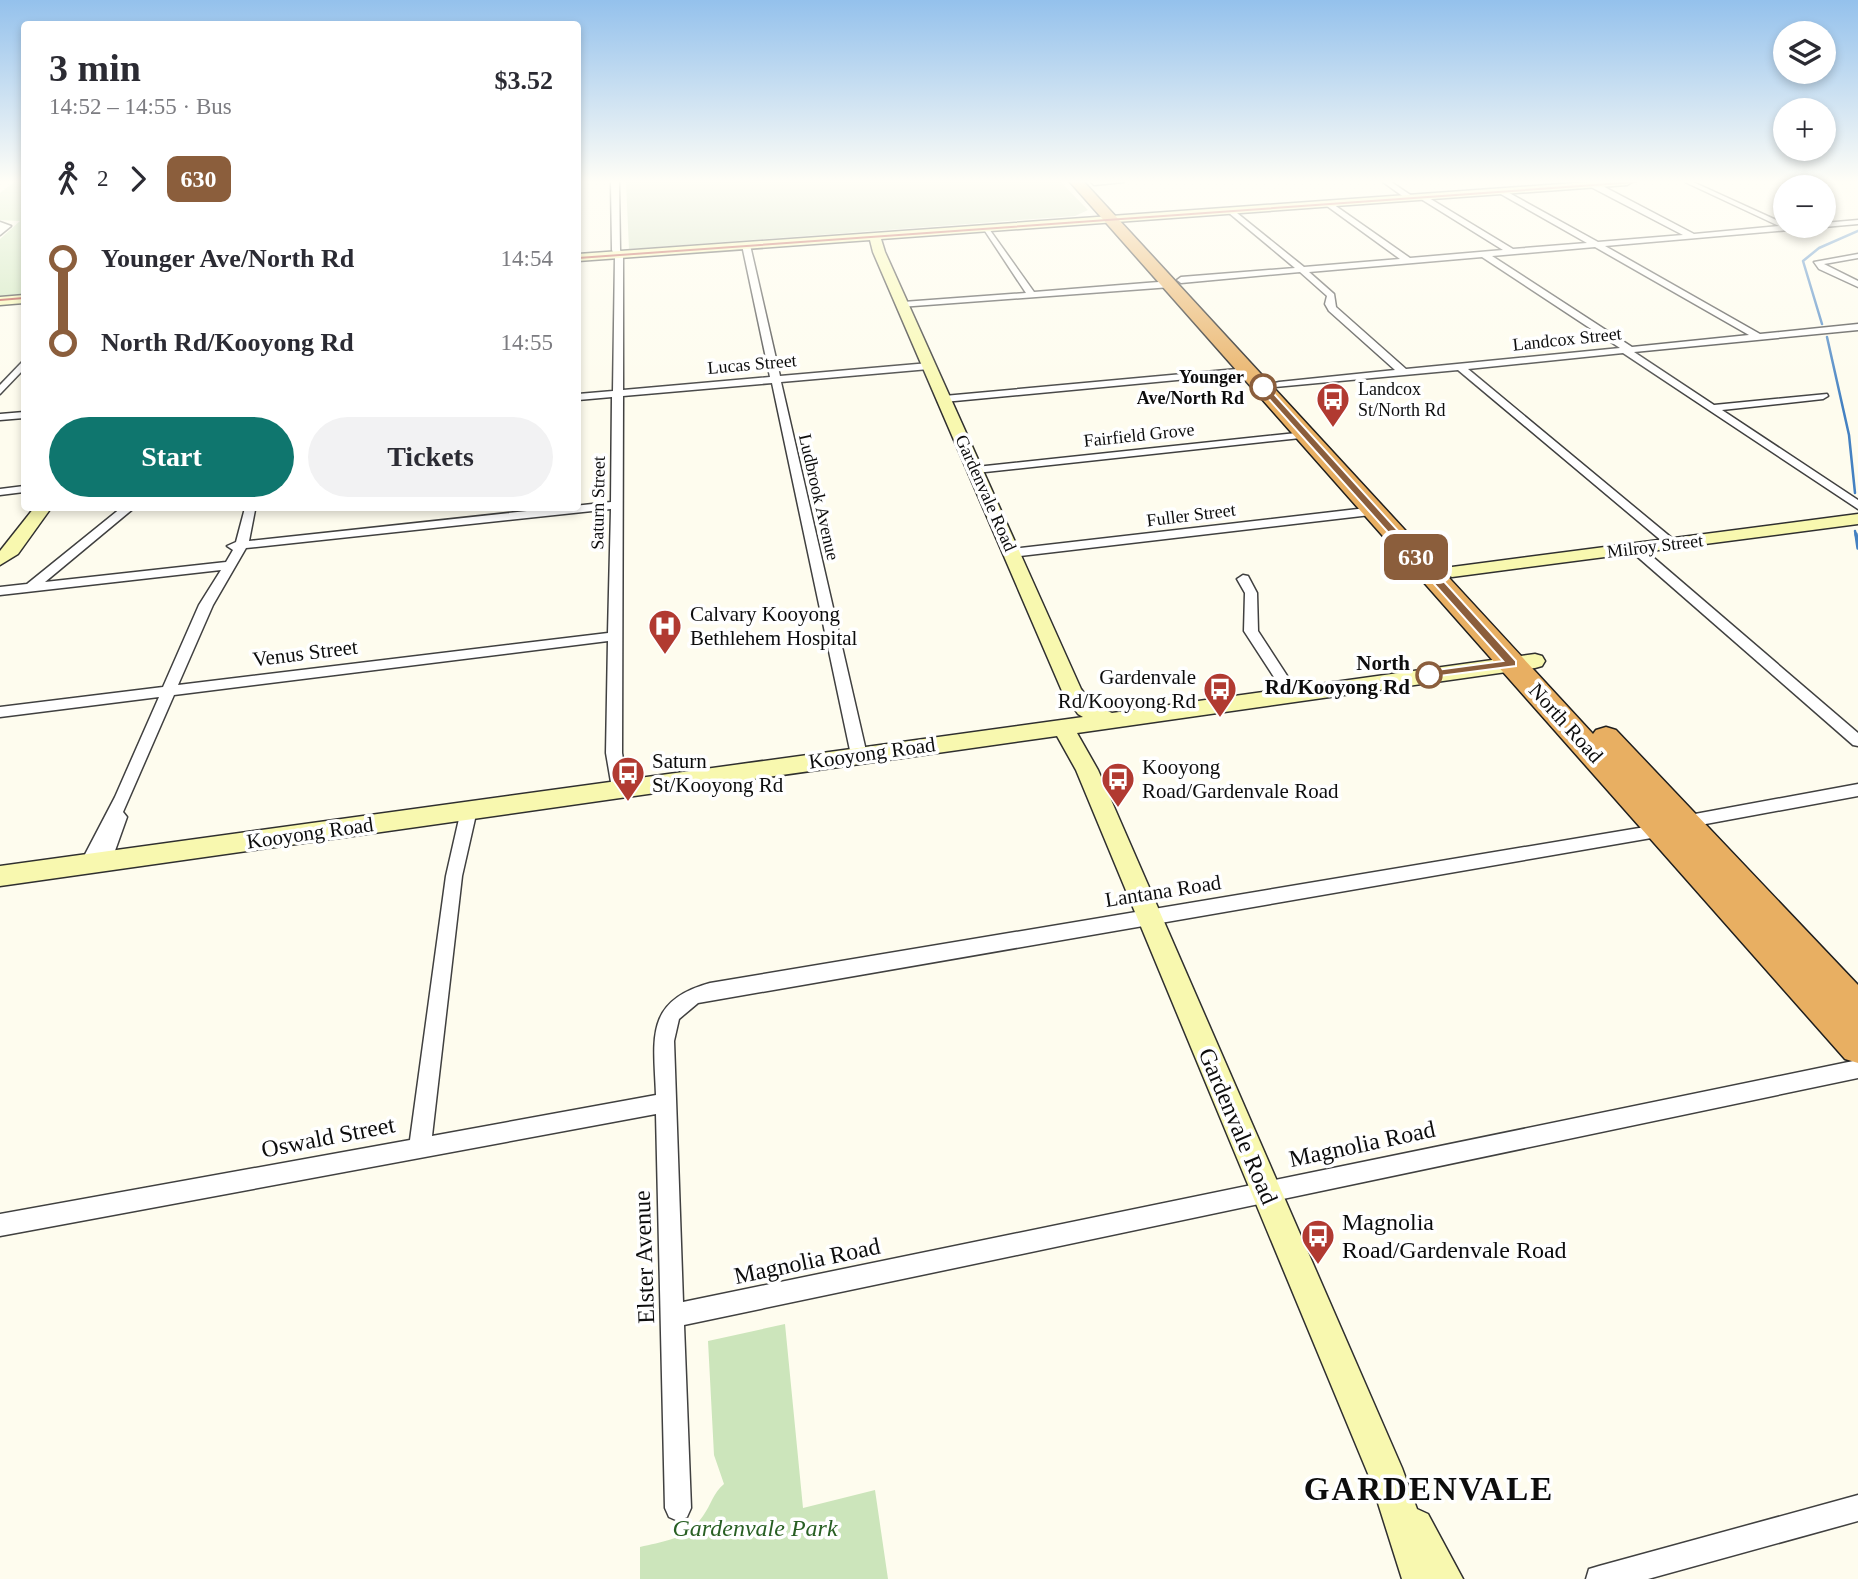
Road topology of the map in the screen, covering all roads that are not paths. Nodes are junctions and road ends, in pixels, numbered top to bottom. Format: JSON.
{"nodes":[{"id":1,"x":617,"y":256,"type":"edge"},
{"id":2,"x":748,"y":256,"type":"edge"},
{"id":3,"x":881,"y":256,"type":"edge"},
{"id":4,"x":1006,"y":256,"type":"edge"},
{"id":5,"x":1147,"y":256,"type":"edge"},
{"id":6,"x":1157,"y":256,"type":"edge"},
{"id":7,"x":1285,"y":256,"type":"edge"},
{"id":8,"x":1401,"y":256,"type":"edge"},
{"id":9,"x":1462,"y":256,"type":"edge"},
{"id":10,"x":1487,"y":256,"type":"edge"},
{"id":11,"x":1616,"y":256,"type":"edge"},
{"id":12,"x":1858,"y":256,"type":"edge"},
{"id":13,"x":1407,"y":260,"type":"junction"},
{"id":14,"x":1301,"y":269,"type":"junction"},
{"id":15,"x":1176,"y":282,"type":"junction"},
{"id":16,"x":1858,"y":284,"type":"edge"},
{"id":17,"x":1032,"y":295,"type":"junction"},
{"id":18,"x":21,"y":299,"type":"edge"},
{"id":19,"x":0,"y":301,"type":"edge"},
{"id":20,"x":903,"y":306,"type":"junction"},
{"id":21,"x":1858,"y":327,"type":"edge"},
{"id":22,"x":1843,"y":328,"type":"junction"},
{"id":23,"x":1858,"y":336,"type":"edge"},
{"id":24,"x":1759,"y":337,"type":"junction"},
{"id":25,"x":1628,"y":350,"type":"junction"},
{"id":26,"x":21,"y":366,"type":"edge"},
{"id":27,"x":929,"y":366,"type":"junction"},
{"id":28,"x":1460,"y":367,"type":"junction"},
{"id":29,"x":1248,"y":371,"type":"junction"},
{"id":30,"x":1404,"y":373,"type":"junction"},
{"id":31,"x":774,"y":380,"type":"junction"},
{"id":32,"x":1279,"y":385,"type":"junction"},
{"id":33,"x":0,"y":391,"type":"edge"},
{"id":34,"x":619,"y":393,"type":"junction"},
{"id":35,"x":1823,"y":396,"type":"dead end"},
{"id":36,"x":581,"y":397,"type":"edge"},
{"id":37,"x":944,"y":400,"type":"junction"},
{"id":38,"x":1711,"y":408,"type":"junction"},
{"id":39,"x":21,"y":415,"type":"edge"},
{"id":40,"x":0,"y":417,"type":"edge"},
{"id":41,"x":1306,"y":435,"type":"junction"},
{"id":42,"x":976,"y":470,"type":"junction"},
{"id":43,"x":1347,"y":470,"type":"junction"},
{"id":44,"x":21,"y":489,"type":"edge"},
{"id":45,"x":0,"y":492,"type":"edge"},
{"id":46,"x":617,"y":505,"type":"junction"},
{"id":47,"x":1858,"y":508,"type":"edge"},
{"id":48,"x":581,"y":509,"type":"edge"},
{"id":49,"x":40,"y":511,"type":"edge"},
{"id":50,"x":124,"y":511,"type":"edge"},
{"id":51,"x":249,"y":511,"type":"edge"},
{"id":52,"x":561,"y":511,"type":"edge"},
{"id":53,"x":1375,"y":511,"type":"junction"},
{"id":54,"x":1858,"y":519,"type":"edge"},
{"id":55,"x":1673,"y":544,"type":"junction"},
{"id":56,"x":236,"y":546,"type":"junction"},
{"id":57,"x":1636,"y":549,"type":"junction"},
{"id":58,"x":1012,"y":553,"type":"junction"},
{"id":59,"x":0,"y":560,"type":"edge"},
{"id":60,"x":222,"y":566,"type":"junction"},
{"id":61,"x":1452,"y":572,"type":"junction"},
{"id":62,"x":1243,"y":579,"type":"dead end"},
{"id":63,"x":31,"y":587,"type":"junction"},
{"id":64,"x":0,"y":591,"type":"edge"},
{"id":65,"x":615,"y":636,"type":"junction"},
{"id":66,"x":1524,"y":662,"type":"junction"},
{"id":67,"x":168,"y":691,"type":"junction"},
{"id":68,"x":1292,"y":694,"type":"junction"},
{"id":69,"x":0,"y":712,"type":"edge"},
{"id":70,"x":1108,"y":720,"type":"junction"},
{"id":71,"x":1069,"y":725,"type":"junction"},
{"id":72,"x":1858,"y":741,"type":"edge"},
{"id":73,"x":859,"y":755,"type":"junction"},
{"id":74,"x":614,"y":789,"type":"junction"},
{"id":75,"x":1858,"y":790,"type":"edge"},
{"id":76,"x":463,"y":811,"type":"junction"},
{"id":77,"x":1673,"y":826,"type":"junction"},
{"id":78,"x":95,"y":863,"type":"junction"},
{"id":79,"x":0,"y":876,"type":"edge"},
{"id":80,"x":1150,"y":917,"type":"junction"},
{"id":81,"x":675,"y":1008,"type":"joint"},
{"id":82,"x":1858,"y":1009,"type":"edge"},
{"id":83,"x":1858,"y":1046,"type":"edge"},
{"id":84,"x":1858,"y":1069,"type":"edge"},
{"id":85,"x":666,"y":1103,"type":"junction"},
{"id":86,"x":421,"y":1146,"type":"junction"},
{"id":87,"x":1266,"y":1191,"type":"junction"},
{"id":88,"x":0,"y":1225,"type":"edge"},
{"id":89,"x":672,"y":1316,"type":"junction"},
{"id":90,"x":1389,"y":1481,"type":"junction"},
{"id":91,"x":678,"y":1508,"type":"dead end"},
{"id":92,"x":1858,"y":1508,"type":"edge"},
{"id":93,"x":1421,"y":1579,"type":"edge"},
{"id":94,"x":1444,"y":1579,"type":"edge"},
{"id":95,"x":1599,"y":1579,"type":"edge"}],
"edges":[{"from":1,"to":34,"type":"street","name":"Saturn Street"},
{"from":2,"to":31,"type":"street","name":"Ludbrook Avenue"},
{"from":3,"to":20,"type":"street","name":"Gardenvale Road"},
{"from":4,"to":17,"type":"street"},
{"from":5,"to":15,"type":"highway","name":"North Road"},
{"from":6,"to":15,"type":"highway","name":"North Road"},
{"from":7,"to":14,"type":"street"},
{"from":8,"to":13,"type":"street"},
{"from":9,"to":13,"type":"street"},
{"from":10,"to":25,"type":"street"},
{"from":11,"to":24,"type":"street"},
{"from":12,"to":16,"type":"street"},
{"from":13,"to":14,"type":"street"},
{"from":14,"to":15,"type":"street"},
{"from":14,"to":30,"type":"street"},
{"from":15,"to":17,"type":"street"},
{"from":15,"to":29,"type":"highway","name":"North Road"},
{"from":15,"to":32,"type":"highway","name":"North Road"},
{"from":17,"to":20,"type":"street"},
{"from":18,"to":19,"type":"street"},
{"from":20,"to":27,"type":"street","name":"Gardenvale Road"},
{"from":21,"to":22,"type":"street","name":"Landcox Street"},
{"from":22,"to":23,"type":"street"},
{"from":22,"to":24,"type":"street","name":"Landcox Street"},
{"from":24,"to":25,"type":"street","name":"Landcox Street"},
{"from":25,"to":28,"type":"street","name":"Landcox Street"},
{"from":25,"to":38,"type":"street"},
{"from":26,"to":33,"type":"street"},
{"from":27,"to":31,"type":"street","name":"Lucas Street"},
{"from":27,"to":37,"type":"street","name":"Gardenvale Road"},
{"from":28,"to":30,"type":"street","name":"Landcox Street"},
{"from":28,"to":55,"type":"street"},
{"from":29,"to":37,"type":"street"},
{"from":29,"to":41,"type":"highway","name":"North Road"},
{"from":30,"to":32,"type":"street","name":"Landcox Street"},
{"from":31,"to":34,"type":"street","name":"Lucas Street"},
{"from":31,"to":73,"type":"street","name":"Ludbrook Avenue"},
{"from":32,"to":43,"type":"highway","name":"North Road"},
{"from":34,"to":36,"type":"street","name":"Lucas Street"},
{"from":34,"to":46,"type":"street","name":"Saturn Street"},
{"from":35,"to":38,"type":"street"},
{"from":37,"to":42,"type":"street","name":"Gardenvale Road"},
{"from":38,"to":47,"type":"street"},
{"from":39,"to":40,"type":"street"},
{"from":41,"to":42,"type":"street","name":"Fairfield Grove"},
{"from":41,"to":43,"type":"highway","name":"North Road"},
{"from":42,"to":58,"type":"street","name":"Gardenvale Road"},
{"from":43,"to":53,"type":"highway","name":"North Road"},
{"from":43,"to":61,"type":"highway","name":"North Road"},
{"from":44,"to":45,"type":"street"},
{"from":46,"to":48,"type":"street"},
{"from":46,"to":65,"type":"street","name":"Saturn Street"},
{"from":49,"to":59,"type":"street"},
{"from":50,"to":63,"type":"street"},
{"from":51,"to":56,"type":"street"},
{"from":52,"to":56,"type":"street"},
{"from":53,"to":58,"type":"street","name":"Fuller Street"},
{"from":53,"to":66,"type":"highway","name":"North Road"},
{"from":54,"to":55,"type":"street","name":"Milroy Street"},
{"from":55,"to":57,"type":"street","name":"Milroy Street"},
{"from":56,"to":60,"type":"street"},
{"from":57,"to":61,"type":"street","name":"Milroy Street"},
{"from":57,"to":72,"type":"street"},
{"from":58,"to":70,"type":"street","name":"Gardenvale Road"},
{"from":60,"to":63,"type":"street"},
{"from":60,"to":67,"type":"street"},
{"from":61,"to":66,"type":"highway","name":"North Road"},
{"from":62,"to":68,"type":"street"},
{"from":63,"to":64,"type":"street"},
{"from":65,"to":67,"type":"street","name":"Venus Street"},
{"from":65,"to":74,"type":"street","name":"Saturn Street"},
{"from":66,"to":68,"type":"street","name":"Kooyong Road"},
{"from":66,"to":77,"type":"highway","name":"North Road"},
{"from":67,"to":69,"type":"street","name":"Venus Street"},
{"from":67,"to":78,"type":"street"},
{"from":68,"to":70,"type":"street","name":"Kooyong Road"},
{"from":70,"to":71,"type":"street","name":"Kooyong Road"},
{"from":71,"to":73,"type":"street","name":"Kooyong Road"},
{"from":71,"to":80,"type":"street","name":"Gardenvale Road"},
{"from":73,"to":74,"type":"street","name":"Kooyong Road"},
{"from":74,"to":76,"type":"street","name":"Kooyong Road"},
{"from":75,"to":77,"type":"street","name":"Lantana Road"},
{"from":76,"to":78,"type":"street","name":"Kooyong Road"},
{"from":76,"to":86,"type":"street"},
{"from":77,"to":80,"type":"street","name":"Lantana Road"},
{"from":77,"to":82,"type":"highway","name":"North Road"},
{"from":77,"to":83,"type":"highway","name":"North Road"},
{"from":78,"to":79,"type":"street","name":"Kooyong Road"},
{"from":80,"to":81,"type":"street","name":"Lantana Road"},
{"from":80,"to":87,"type":"street","name":"Gardenvale Road"},
{"from":81,"to":85,"type":"street","name":"Elster Avenue"},
{"from":84,"to":87,"type":"street","name":"Magnolia Road"},
{"from":85,"to":86,"type":"street","name":"Oswald Street"},
{"from":85,"to":89,"type":"street","name":"Elster Avenue"},
{"from":86,"to":88,"type":"street","name":"Oswald Street"},
{"from":87,"to":89,"type":"street","name":"Magnolia Road"},
{"from":87,"to":90,"type":"street","name":"Gardenvale Road"},
{"from":89,"to":91,"type":"street","name":"Elster Avenue"},
{"from":90,"to":93,"type":"street","name":"Gardenvale Road"},
{"from":90,"to":94,"type":"street","name":"Gardenvale Road"},
{"from":92,"to":95,"type":"street"}]}
